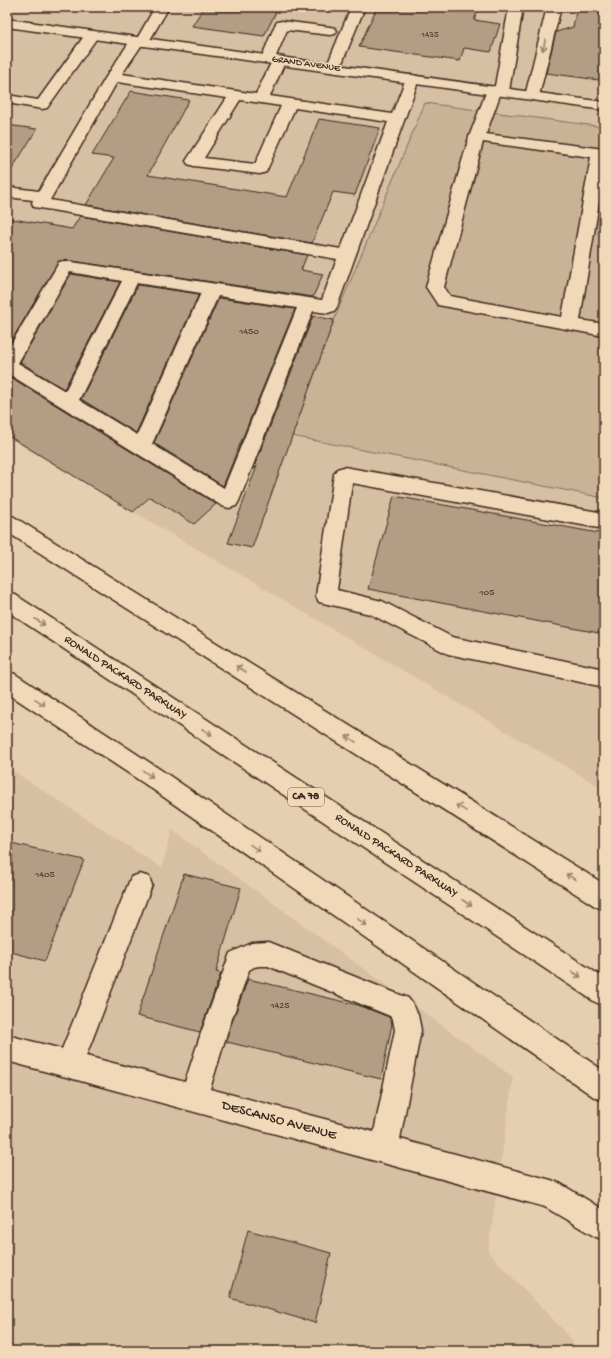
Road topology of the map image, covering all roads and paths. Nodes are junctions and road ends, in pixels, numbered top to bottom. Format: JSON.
{"nodes":[{"id":1,"x":162,"y":7,"type":"edge"},
{"id":2,"x":358,"y":7,"type":"edge"},
{"id":3,"x":516,"y":7,"type":"edge"},
{"id":4,"x":554,"y":7,"type":"edge"},
{"id":5,"x":7,"y":23,"type":"edge"},
{"id":6,"x":330,"y":31,"type":"dead end"},
{"id":7,"x":92,"y":35,"type":"junction"},
{"id":8,"x":139,"y":41,"type":"junction"},
{"id":9,"x":273,"y":60,"type":"junction"},
{"id":10,"x":333,"y":68,"type":"junction"},
{"id":11,"x":113,"y":77,"type":"junction"},
{"id":12,"x":412,"y":79,"type":"junction"},
{"id":13,"x":498,"y":91,"type":"junction"},
{"id":14,"x":236,"y":95,"type":"junction"},
{"id":15,"x":532,"y":96,"type":"junction"},
{"id":16,"x":7,"y":99,"type":"edge"},
{"id":17,"x":261,"y":99,"type":"junction"},
{"id":18,"x":290,"y":103,"type":"junction"},
{"id":19,"x":604,"y":106,"type":"edge"},
{"id":20,"x":397,"y":119,"type":"junction"},
{"id":21,"x":477,"y":137,"type":"junction"},
{"id":22,"x":602,"y":154,"type":"edge"},
{"id":23,"x":7,"y":192,"type":"edge"},
{"id":24,"x":44,"y":197,"type":"junction"},
{"id":25,"x":347,"y":255,"type":"junction"},
{"id":26,"x":132,"y":277,"type":"junction"},
{"id":27,"x":212,"y":289,"type":"junction"},
{"id":28,"x":307,"y":304,"type":"junction"},
{"id":29,"x":570,"y":324,"type":"junction"},
{"id":30,"x":604,"y":330,"type":"edge"},
{"id":31,"x":68,"y":403,"type":"junction"},
{"id":32,"x":141,"y":447,"type":"junction"},
{"id":33,"x":7,"y":518,"type":"edge"},
{"id":34,"x":604,"y":520,"type":"edge"},
{"id":35,"x":7,"y":522,"type":"edge"},
{"id":36,"x":54,"y":552,"type":"junction"},
{"id":37,"x":7,"y":600,"type":"edge"},
{"id":38,"x":604,"y":678,"type":"edge"},
{"id":39,"x":7,"y":681,"type":"edge"},
{"id":40,"x":140,"y":885,"type":"dead end"},
{"id":41,"x":604,"y":898,"type":"edge"},
{"id":42,"x":604,"y":993,"type":"edge"},
{"id":43,"x":7,"y":1048,"type":"edge"},
{"id":44,"x":69,"y":1064,"type":"junction"},
{"id":45,"x":604,"y":1087,"type":"edge"},
{"id":46,"x":194,"y":1098,"type":"junction"},
{"id":47,"x":384,"y":1149,"type":"junction"},
{"id":48,"x":604,"y":1226,"type":"edge"}],
"edges":[{"from":1,"to":8,"type":"main road"},
{"from":2,"to":10,"type":"main road"},
{"from":3,"to":13,"type":"main road"},
{"from":4,"to":15,"type":"main road","one_way":true},
{"from":5,"to":7,"type":"main road","name":"GRAND AVENUE"},
{"from":6,"to":9,"type":"main road"},
{"from":7,"to":8,"type":"main road","name":"GRAND AVENUE"},
{"from":7,"to":16,"type":"main road"},
{"from":8,"to":9,"type":"main road","name":"GRAND AVENUE"},
{"from":8,"to":11,"type":"main road"},
{"from":9,"to":10,"type":"main road","name":"GRAND AVENUE"},
{"from":9,"to":17,"type":"main road"},
{"from":10,"to":12,"type":"main road","name":"GRAND AVENUE"},
{"from":11,"to":14,"type":"main road"},
{"from":11,"to":24,"type":"main road"},
{"from":12,"to":13,"type":"main road","name":"GRAND AVENUE"},
{"from":12,"to":20,"type":"main road"},
{"from":13,"to":15,"type":"main road","name":"GRAND AVENUE"},
{"from":13,"to":21,"type":"main road"},
{"from":14,"to":17,"type":"main road"},
{"from":14,"to":18,"type":"main road"},
{"from":15,"to":19,"type":"main road","name":"GRAND AVENUE"},
{"from":17,"to":18,"type":"main road"},
{"from":18,"to":20,"type":"main road"},
{"from":20,"to":25,"type":"main road"},
{"from":21,"to":22,"type":"main road"},
{"from":21,"to":29,"type":"main road"},
{"from":22,"to":29,"type":"main road"},
{"from":23,"to":24,"type":"main road"},
{"from":24,"to":25,"type":"main road"},
{"from":25,"to":28,"type":"main road"},
{"from":26,"to":27,"type":"main road"},
{"from":26,"to":31,"type":"main road"},
{"from":26,"to":31,"type":"main road"},
{"from":27,"to":28,"type":"main road"},
{"from":27,"to":32,"type":"main road"},
{"from":28,"to":32,"type":"main road"},
{"from":29,"to":30,"type":"main road"},
{"from":31,"to":32,"type":"main road"},
{"from":33,"to":36,"type":"main road"},
{"from":34,"to":38,"type":"main road"},
{"from":35,"to":36,"type":"main road"},
{"from":41,"to":36,"type":"main road","one_way":true},
{"from":37,"to":42,"type":"main road","name":"RONALD PACKARD PARKWAY","number":"CA 78","one_way":true},
{"from":39,"to":45,"type":"main road","one_way":true},
{"from":40,"to":44,"type":"main road"},
{"from":43,"to":44,"type":"main road","name":"DESCANSO AVENUE"},
{"from":44,"to":46,"type":"main road","name":"DESCANSO AVENUE"},
{"from":46,"to":47,"type":"main road","name":"DESCANSO AVENUE"},
{"from":46,"to":47,"type":"main road"},
{"from":47,"to":48,"type":"main road","name":"DESCANSO AVENUE"}]}
